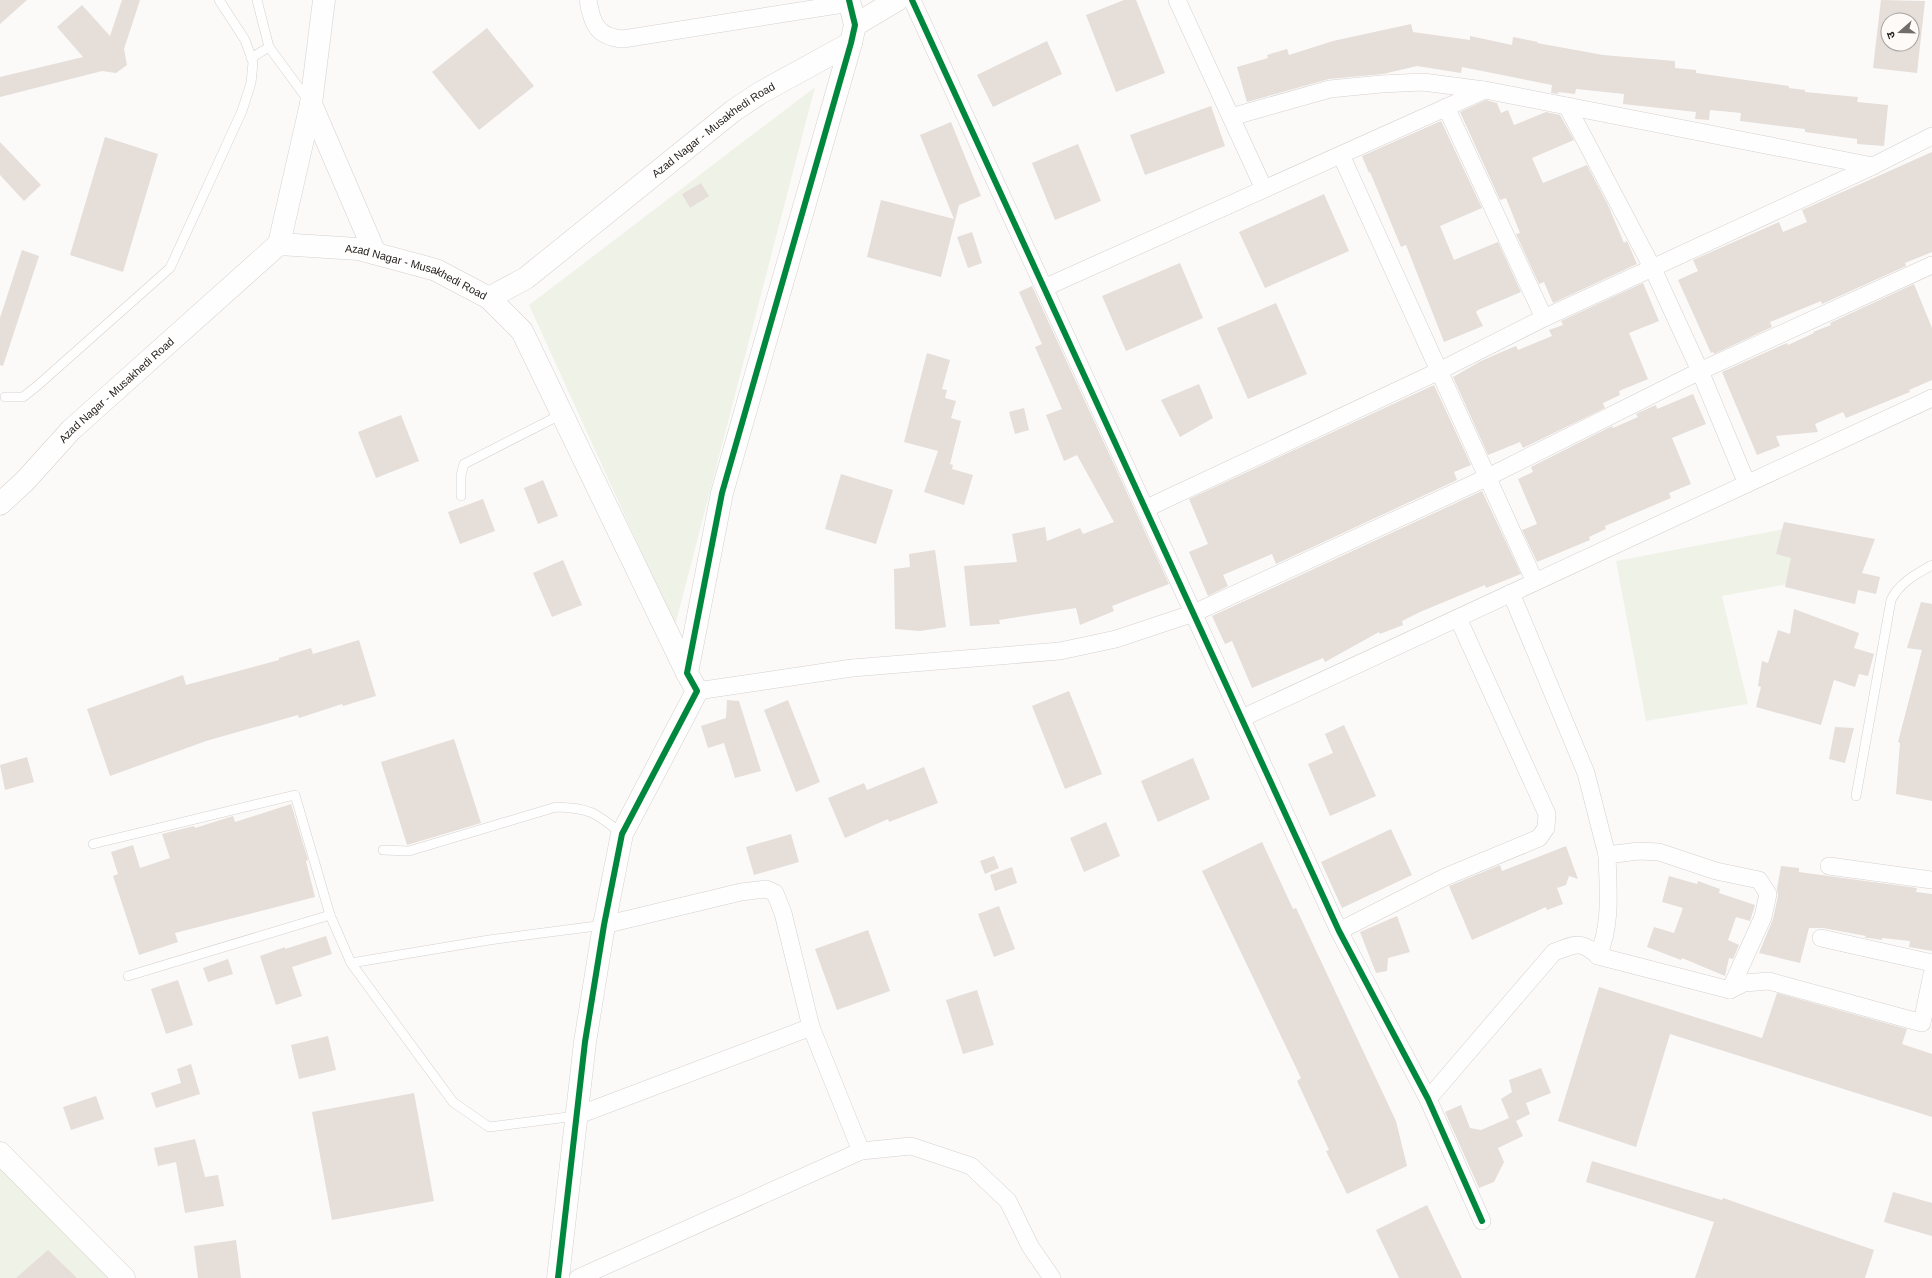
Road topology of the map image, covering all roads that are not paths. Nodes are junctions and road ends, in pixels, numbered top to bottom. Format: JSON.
{"nodes":[{"id":1,"x":219,"y":0,"type":"edge"},
{"id":2,"x":257,"y":0,"type":"edge"},
{"id":3,"x":324,"y":0,"type":"edge"},
{"id":4,"x":588,"y":0,"type":"edge"},
{"id":5,"x":897,"y":0,"type":"edge"},
{"id":6,"x":912,"y":0,"type":"edge"},
{"id":7,"x":1177,"y":0,"type":"edge"},
{"id":8,"x":849,"y":1,"type":"edge"},
{"id":9,"x":853,"y":34,"type":"junction"},
{"id":10,"x":269,"y":47,"type":"junction"},
{"id":11,"x":251,"y":58,"type":"junction"},
{"id":12,"x":1485,"y":90,"type":"junction"},
{"id":13,"x":311,"y":104,"type":"junction"},
{"id":14,"x":1567,"y":106,"type":"junction"},
{"id":15,"x":1446,"y":107,"type":"junction"},
{"id":16,"x":1231,"y":117,"type":"junction"},
{"id":17,"x":1932,"y":136,"type":"edge"},
{"id":18,"x":1341,"y":155,"type":"junction"},
{"id":19,"x":1873,"y":166,"type":"junction"},
{"id":20,"x":1264,"y":189,"type":"junction"},
{"id":21,"x":279,"y":244,"type":"junction"},
{"id":22,"x":375,"y":253,"type":"junction"},
{"id":23,"x":1932,"y":265,"type":"edge"},
{"id":24,"x":1653,"y":269,"type":"junction"},
{"id":25,"x":1046,"y":288,"type":"junction"},
{"id":26,"x":489,"y":298,"type":"junction"},
{"id":27,"x":1544,"y":318,"type":"junction"},
{"id":28,"x":1439,"y":371,"type":"junction"},
{"id":29,"x":1700,"y":371,"type":"junction"},
{"id":30,"x":5,"y":397,"type":"dead end"},
{"id":31,"x":1932,"y":398,"type":"edge"},
{"id":32,"x":562,"y":414,"type":"junction"},
{"id":33,"x":1488,"y":477,"type":"junction"},
{"id":34,"x":1747,"y":484,"type":"junction"},
{"id":35,"x":461,"y":496,"type":"dead end"},
{"id":36,"x":0,"y":504,"type":"edge"},
{"id":37,"x":1146,"y":508,"type":"junction"},
{"id":38,"x":1932,"y":565,"type":"edge"},
{"id":39,"x":1535,"y":582,"type":"junction"},
{"id":40,"x":1511,"y":593,"type":"junction"},
{"id":41,"x":1194,"y":613,"type":"junction"},
{"id":42,"x":1458,"y":618,"type":"junction"},
{"id":43,"x":692,"y":682,"type":"junction"},
{"id":44,"x":1242,"y":718,"type":"junction"},
{"id":45,"x":1856,"y":796,"type":"dead end"},
{"id":46,"x":622,"y":834,"type":"junction"},
{"id":47,"x":93,"y":844,"type":"dead end"},
{"id":48,"x":384,"y":850,"type":"dead end"},
{"id":49,"x":1607,"y":855,"type":"junction"},
{"id":50,"x":1829,"y":866,"type":"dead end"},
{"id":51,"x":1932,"y":880,"type":"edge"},
{"id":52,"x":330,"y":915,"type":"junction"},
{"id":53,"x":604,"y":925,"type":"junction"},
{"id":54,"x":1339,"y":931,"type":"junction"},
{"id":55,"x":1821,"y":938,"type":"dead end"},
{"id":56,"x":1598,"y":956,"type":"junction"},
{"id":57,"x":351,"y":963,"type":"junction"},
{"id":58,"x":1932,"y":963,"type":"edge"},
{"id":59,"x":1932,"y":974,"type":"edge"},
{"id":60,"x":128,"y":976,"type":"dead end"},
{"id":61,"x":1730,"y":990,"type":"junction"},
{"id":62,"x":812,"y":1027,"type":"junction"},
{"id":63,"x":1428,"y":1099,"type":"junction"},
{"id":64,"x":576,"y":1116,"type":"junction"},
{"id":65,"x":861,"y":1151,"type":"junction"},
{"id":66,"x":0,"y":1153,"type":"edge"},
{"id":67,"x":1482,"y":1221,"type":"dead end"},
{"id":68,"x":124,"y":1278,"type":"edge"},
{"id":69,"x":558,"y":1278,"type":"edge"},
{"id":70,"x":578,"y":1278,"type":"edge"},
{"id":71,"x":1052,"y":1278,"type":"edge"}],
"edges":[{"from":1,"to":11,"type":"lane"},
{"from":2,"to":10,"type":"lane"},
{"from":3,"to":13,"type":"street"},
{"from":4,"to":8,"type":"street"},
{"from":5,"to":9,"type":"street","name":"Azad Nagar - Musakhedi Road"},
{"from":6,"to":25,"type":"street"},
{"from":7,"to":16,"type":"street"},
{"from":8,"to":9,"type":"street"},
{"from":9,"to":26,"type":"street","name":"Azad Nagar - Musakhedi Road"},
{"from":9,"to":43,"type":"street"},
{"from":10,"to":11,"type":"lane"},
{"from":10,"to":13,"type":"lane"},
{"from":11,"to":30,"type":"lane"},
{"from":12,"to":14,"type":"street"},
{"from":12,"to":15,"type":"street"},
{"from":12,"to":16,"type":"street"},
{"from":13,"to":21,"type":"street"},
{"from":13,"to":22,"type":"street"},
{"from":14,"to":19,"type":"street"},
{"from":14,"to":24,"type":"street"},
{"from":15,"to":18,"type":"street"},
{"from":15,"to":27,"type":"street"},
{"from":16,"to":20,"type":"street"},
{"from":17,"to":19,"type":"street"},
{"from":18,"to":20,"type":"street"},
{"from":18,"to":28,"type":"street"},
{"from":19,"to":24,"type":"street"},
{"from":20,"to":25,"type":"street"},
{"from":21,"to":22,"type":"street","name":"Azad Nagar - Musakhedi Road"},
{"from":21,"to":36,"type":"street","name":"Azad Nagar - Musakhedi Road"},
{"from":22,"to":26,"type":"street","name":"Azad Nagar - Musakhedi Road"},
{"from":23,"to":29,"type":"street"},
{"from":24,"to":27,"type":"street"},
{"from":24,"to":29,"type":"street"},
{"from":25,"to":37,"type":"street"},
{"from":26,"to":32,"type":"street"},
{"from":27,"to":28,"type":"street"},
{"from":28,"to":33,"type":"street"},
{"from":28,"to":37,"type":"street"},
{"from":29,"to":33,"type":"street"},
{"from":29,"to":34,"type":"street"},
{"from":31,"to":34,"type":"street"},
{"from":32,"to":35,"type":"lane"},
{"from":32,"to":43,"type":"street"},
{"from":33,"to":39,"type":"street"},
{"from":33,"to":41,"type":"street"},
{"from":34,"to":39,"type":"street"},
{"from":37,"to":41,"type":"street"},
{"from":38,"to":45,"type":"lane"},
{"from":39,"to":40,"type":"street"},
{"from":40,"to":42,"type":"street"},
{"from":40,"to":49,"type":"street"},
{"from":41,"to":43,"type":"street"},
{"from":41,"to":44,"type":"street"},
{"from":42,"to":44,"type":"street"},
{"from":42,"to":54,"type":"street"},
{"from":43,"to":46,"type":"street"},
{"from":44,"to":54,"type":"street"},
{"from":46,"to":48,"type":"lane"},
{"from":46,"to":53,"type":"street"},
{"from":47,"to":52,"type":"lane"},
{"from":49,"to":56,"type":"street"},
{"from":49,"to":61,"type":"street"},
{"from":50,"to":51,"type":"street"},
{"from":52,"to":57,"type":"lane"},
{"from":52,"to":60,"type":"lane"},
{"from":53,"to":57,"type":"lane"},
{"from":53,"to":62,"type":"street"},
{"from":53,"to":64,"type":"street"},
{"from":54,"to":63,"type":"street"},
{"from":55,"to":58,"type":"street"},
{"from":56,"to":61,"type":"street"},
{"from":56,"to":63,"type":"street"},
{"from":57,"to":64,"type":"lane"},
{"from":59,"to":61,"type":"street"},
{"from":62,"to":64,"type":"street"},
{"from":62,"to":65,"type":"street"},
{"from":63,"to":67,"type":"street"},
{"from":64,"to":69,"type":"street"},
{"from":65,"to":70,"type":"street"},
{"from":65,"to":71,"type":"street"},
{"from":66,"to":68,"type":"street"}]}
